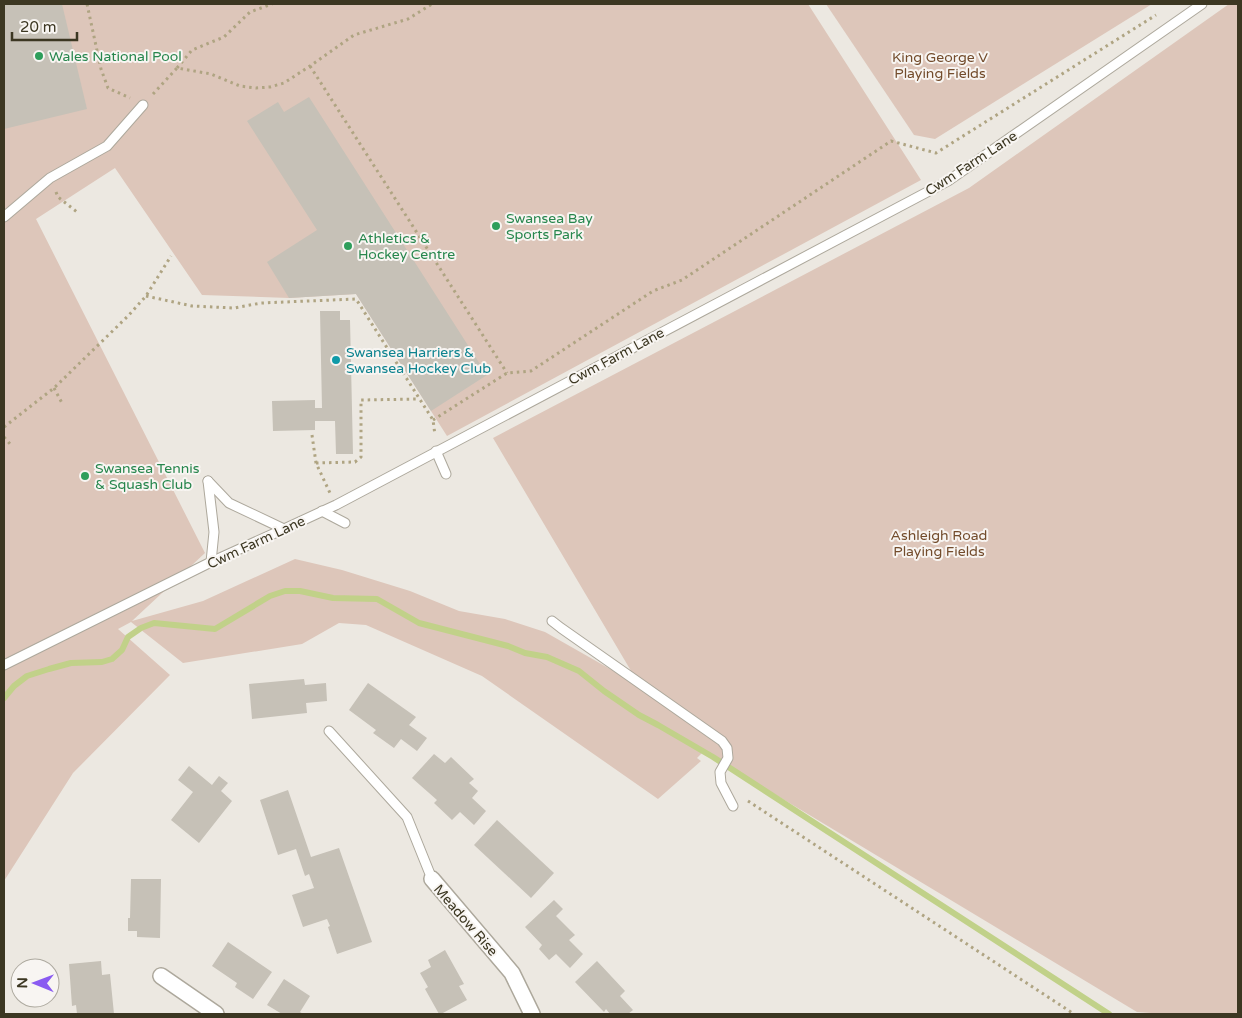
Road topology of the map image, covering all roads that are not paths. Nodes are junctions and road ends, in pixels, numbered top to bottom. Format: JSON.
{"nodes":[{"id":1,"x":1202,"y":4,"type":"edge"},
{"id":2,"x":143,"y":105,"type":"road end"},
{"id":3,"x":4,"y":216,"type":"edge"},
{"id":4,"x":436,"y":451,"type":"junction"},
{"id":5,"x":446,"y":474,"type":"dead end"},
{"id":6,"x":322,"y":511,"type":"junction"},
{"id":7,"x":345,"y":523,"type":"dead end"},
{"id":8,"x":284,"y":530,"type":"junction"},
{"id":9,"x":211,"y":562,"type":"junction"},
{"id":10,"x":552,"y":621,"type":"dead end"},
{"id":11,"x":4,"y":665,"type":"edge"},
{"id":12,"x":330,"y":732,"type":"dead end"},
{"id":13,"x":733,"y":806,"type":"dead end"},
{"id":14,"x":432,"y":879,"type":"joint"},
{"id":15,"x":161,"y":976,"type":"dead end"},
{"id":16,"x":216,"y":1014,"type":"edge"},
{"id":17,"x":532,"y":1014,"type":"edge"}],
"edges":[{"from":1,"to":4,"type":"lane","name":"Cwm Farm Lane"},
{"from":2,"to":3,"type":"lane"},
{"from":4,"to":5,"type":"lane"},
{"from":4,"to":6,"type":"lane","name":"Cwm Farm Lane"},
{"from":6,"to":7,"type":"lane"},
{"from":6,"to":8,"type":"lane","name":"Cwm Farm Lane"},
{"from":8,"to":9,"type":"lane","name":"Cwm Farm Lane"},
{"from":8,"to":9,"type":"lane"},
{"from":9,"to":11,"type":"lane","name":"Cwm Farm Lane"},
{"from":10,"to":13,"type":"lane"},
{"from":12,"to":14,"type":"lane","name":"Meadow Rise"},
{"from":14,"to":17,"type":"street","name":"Meadow Rise"},
{"from":15,"to":16,"type":"street"}]}
